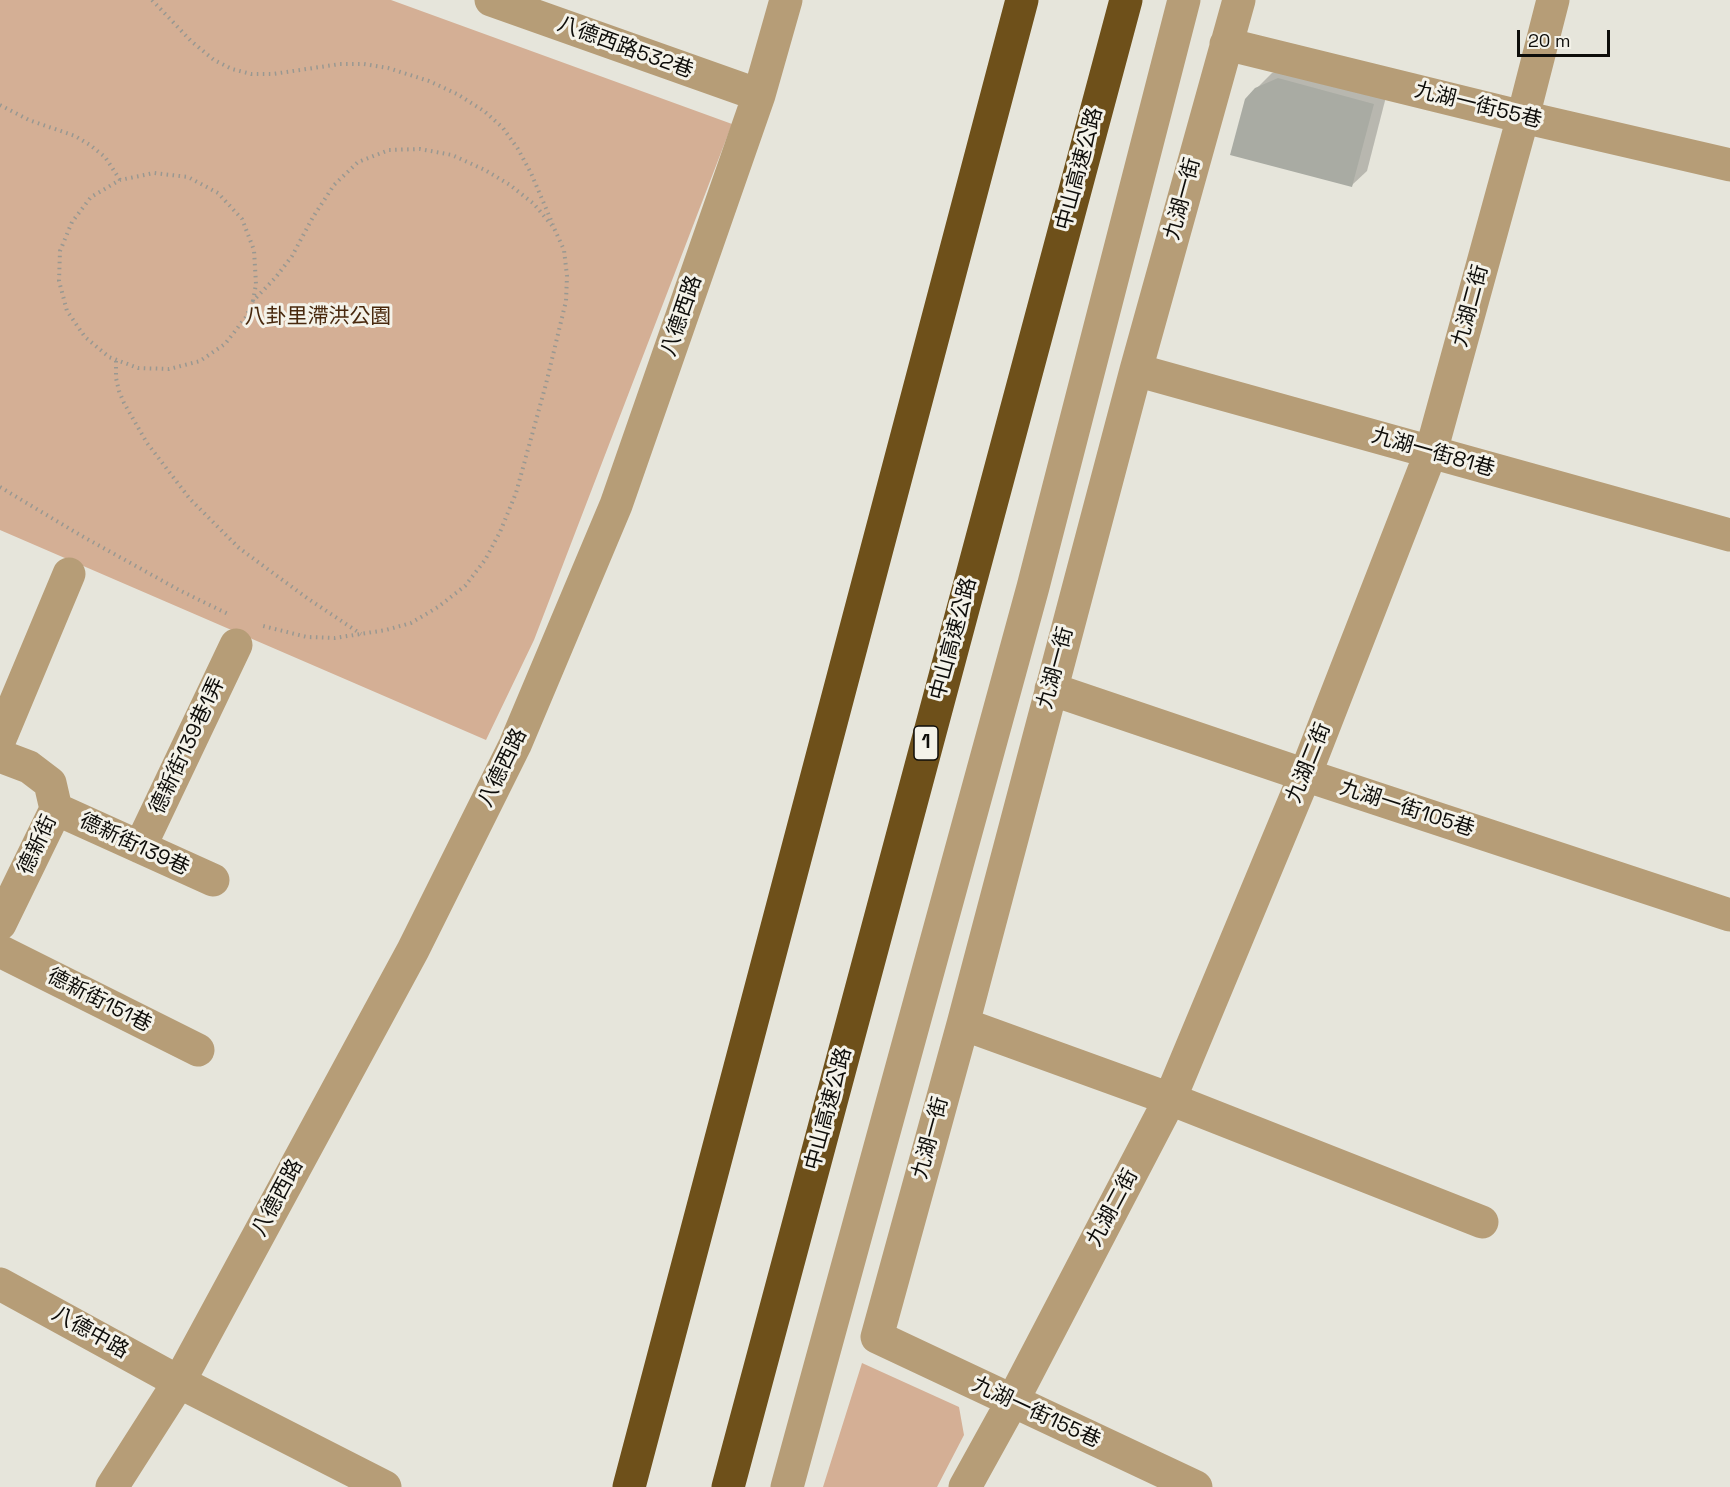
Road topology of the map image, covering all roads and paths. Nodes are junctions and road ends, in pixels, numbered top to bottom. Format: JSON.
{"nodes":[{"id":1,"x":152,"y":0,"type":"edge"},
{"id":2,"x":491,"y":0,"type":"edge"},
{"id":3,"x":786,"y":0,"type":"edge"},
{"id":4,"x":1022,"y":0,"type":"edge"},
{"id":5,"x":1126,"y":0,"type":"edge"},
{"id":6,"x":1184,"y":0,"type":"edge"},
{"id":7,"x":1239,"y":0,"type":"edge"},
{"id":8,"x":1553,"y":0,"type":"edge"},
{"id":9,"x":1226,"y":44,"type":"junction"},
{"id":10,"x":759,"y":95,"type":"junction"},
{"id":11,"x":0,"y":105,"type":"edge"},
{"id":12,"x":1523,"y":117,"type":"junction"},
{"id":13,"x":1730,"y":165,"type":"edge"},
{"id":14,"x":120,"y":180,"type":"junction"},
{"id":15,"x":554,"y":228,"type":"junction"},
{"id":16,"x":253,"y":301,"type":"junction"},
{"id":17,"x":116,"y":361,"type":"junction"},
{"id":18,"x":1136,"y":370,"type":"junction"},
{"id":19,"x":1431,"y":452,"type":"junction"},
{"id":20,"x":0,"y":487,"type":"edge"},
{"id":21,"x":1730,"y":535,"type":"edge"},
{"id":22,"x":69,"y":574,"type":"dead end"},
{"id":23,"x":244,"y":629,"type":"junction"},
{"id":24,"x":362,"y":634,"type":"junction"},
{"id":25,"x":1051,"y":689,"type":"junction"},
{"id":26,"x":0,"y":739,"type":"edge"},
{"id":27,"x":0,"y":756,"type":"edge"},
{"id":28,"x":1305,"y":775,"type":"junction"},
{"id":29,"x":56,"y":809,"type":"junction"},
{"id":30,"x":140,"y":847,"type":"junction"},
{"id":31,"x":213,"y":880,"type":"dead end"},
{"id":32,"x":1729,"y":910,"type":"edge"},
{"id":33,"x":0,"y":924,"type":"edge"},
{"id":34,"x":0,"y":951,"type":"edge"},
{"id":35,"x":963,"y":1024,"type":"junction"},
{"id":36,"x":198,"y":1050,"type":"dead end"},
{"id":37,"x":1170,"y":1100,"type":"junction"},
{"id":38,"x":1482,"y":1222,"type":"dead end"},
{"id":39,"x":0,"y":1284,"type":"edge"},
{"id":40,"x":877,"y":1337,"type":"joint"},
{"id":41,"x":179,"y":1382,"type":"junction"},
{"id":42,"x":1012,"y":1402,"type":"junction"},
{"id":43,"x":112,"y":1487,"type":"edge"},
{"id":44,"x":385,"y":1487,"type":"edge"},
{"id":45,"x":629,"y":1487,"type":"edge"},
{"id":46,"x":728,"y":1487,"type":"edge"},
{"id":47,"x":787,"y":1487,"type":"edge"},
{"id":48,"x":965,"y":1487,"type":"edge"},
{"id":49,"x":1196,"y":1487,"type":"edge"}],
"edges":[{"from":1,"to":15,"type":"path"},
{"from":2,"to":10,"type":"street","name":"八德西路532巷"},
{"from":3,"to":10,"type":"street","name":"八德西路"},
{"from":4,"to":45,"type":"highway"},
{"from":5,"to":46,"type":"highway","name":"中山高速公路","number":"1"},
{"from":6,"to":47,"type":"street"},
{"from":7,"to":9,"type":"street","name":"九湖一街"},
{"from":8,"to":12,"type":"street","name":"九湖二街"},
{"from":9,"to":12,"type":"street","name":"九湖一街55巷"},
{"from":9,"to":18,"type":"street","name":"九湖一街"},
{"from":10,"to":41,"type":"street","name":"八德西路"},
{"from":11,"to":14,"type":"path"},
{"from":12,"to":13,"type":"street","name":"九湖一街55巷"},
{"from":12,"to":19,"type":"street","name":"九湖二街"},
{"from":14,"to":16,"type":"path"},
{"from":14,"to":17,"type":"path"},
{"from":15,"to":16,"type":"path"},
{"from":15,"to":24,"type":"path"},
{"from":16,"to":17,"type":"path"},
{"from":17,"to":24,"type":"path"},
{"from":18,"to":19,"type":"street","name":"九湖一街81巷"},
{"from":18,"to":25,"type":"street","name":"九湖一街"},
{"from":19,"to":21,"type":"street","name":"九湖一街81巷"},
{"from":19,"to":28,"type":"street","name":"九湖二街"},
{"from":20,"to":23,"type":"path"},
{"from":22,"to":26,"type":"street"},
{"from":23,"to":24,"type":"path"},
{"from":23,"to":30,"type":"street","name":"德新街139巷1弄"},
{"from":25,"to":28,"type":"street","name":"九湖一街105巷"},
{"from":25,"to":35,"type":"street","name":"九湖一街"},
{"from":27,"to":29,"type":"street","name":"德新街"},
{"from":28,"to":32,"type":"street","name":"九湖一街105巷"},
{"from":28,"to":37,"type":"street","name":"九湖二街"},
{"from":29,"to":30,"type":"street","name":"德新街139巷"},
{"from":29,"to":33,"type":"street","name":"德新街"},
{"from":30,"to":31,"type":"street","name":"德新街139巷"},
{"from":34,"to":36,"type":"street","name":"德新街151巷"},
{"from":35,"to":37,"type":"street"},
{"from":35,"to":40,"type":"street","name":"九湖一街"},
{"from":37,"to":38,"type":"street"},
{"from":37,"to":42,"type":"street","name":"九湖二街"},
{"from":39,"to":41,"type":"street","name":"八德中路"},
{"from":40,"to":42,"type":"street","name":"九湖一街155巷"},
{"from":41,"to":43,"type":"street","name":"八德西路"},
{"from":41,"to":44,"type":"street","name":"八德中路"},
{"from":42,"to":48,"type":"street","name":"九湖二街"},
{"from":42,"to":49,"type":"street","name":"九湖一街155巷"}]}
